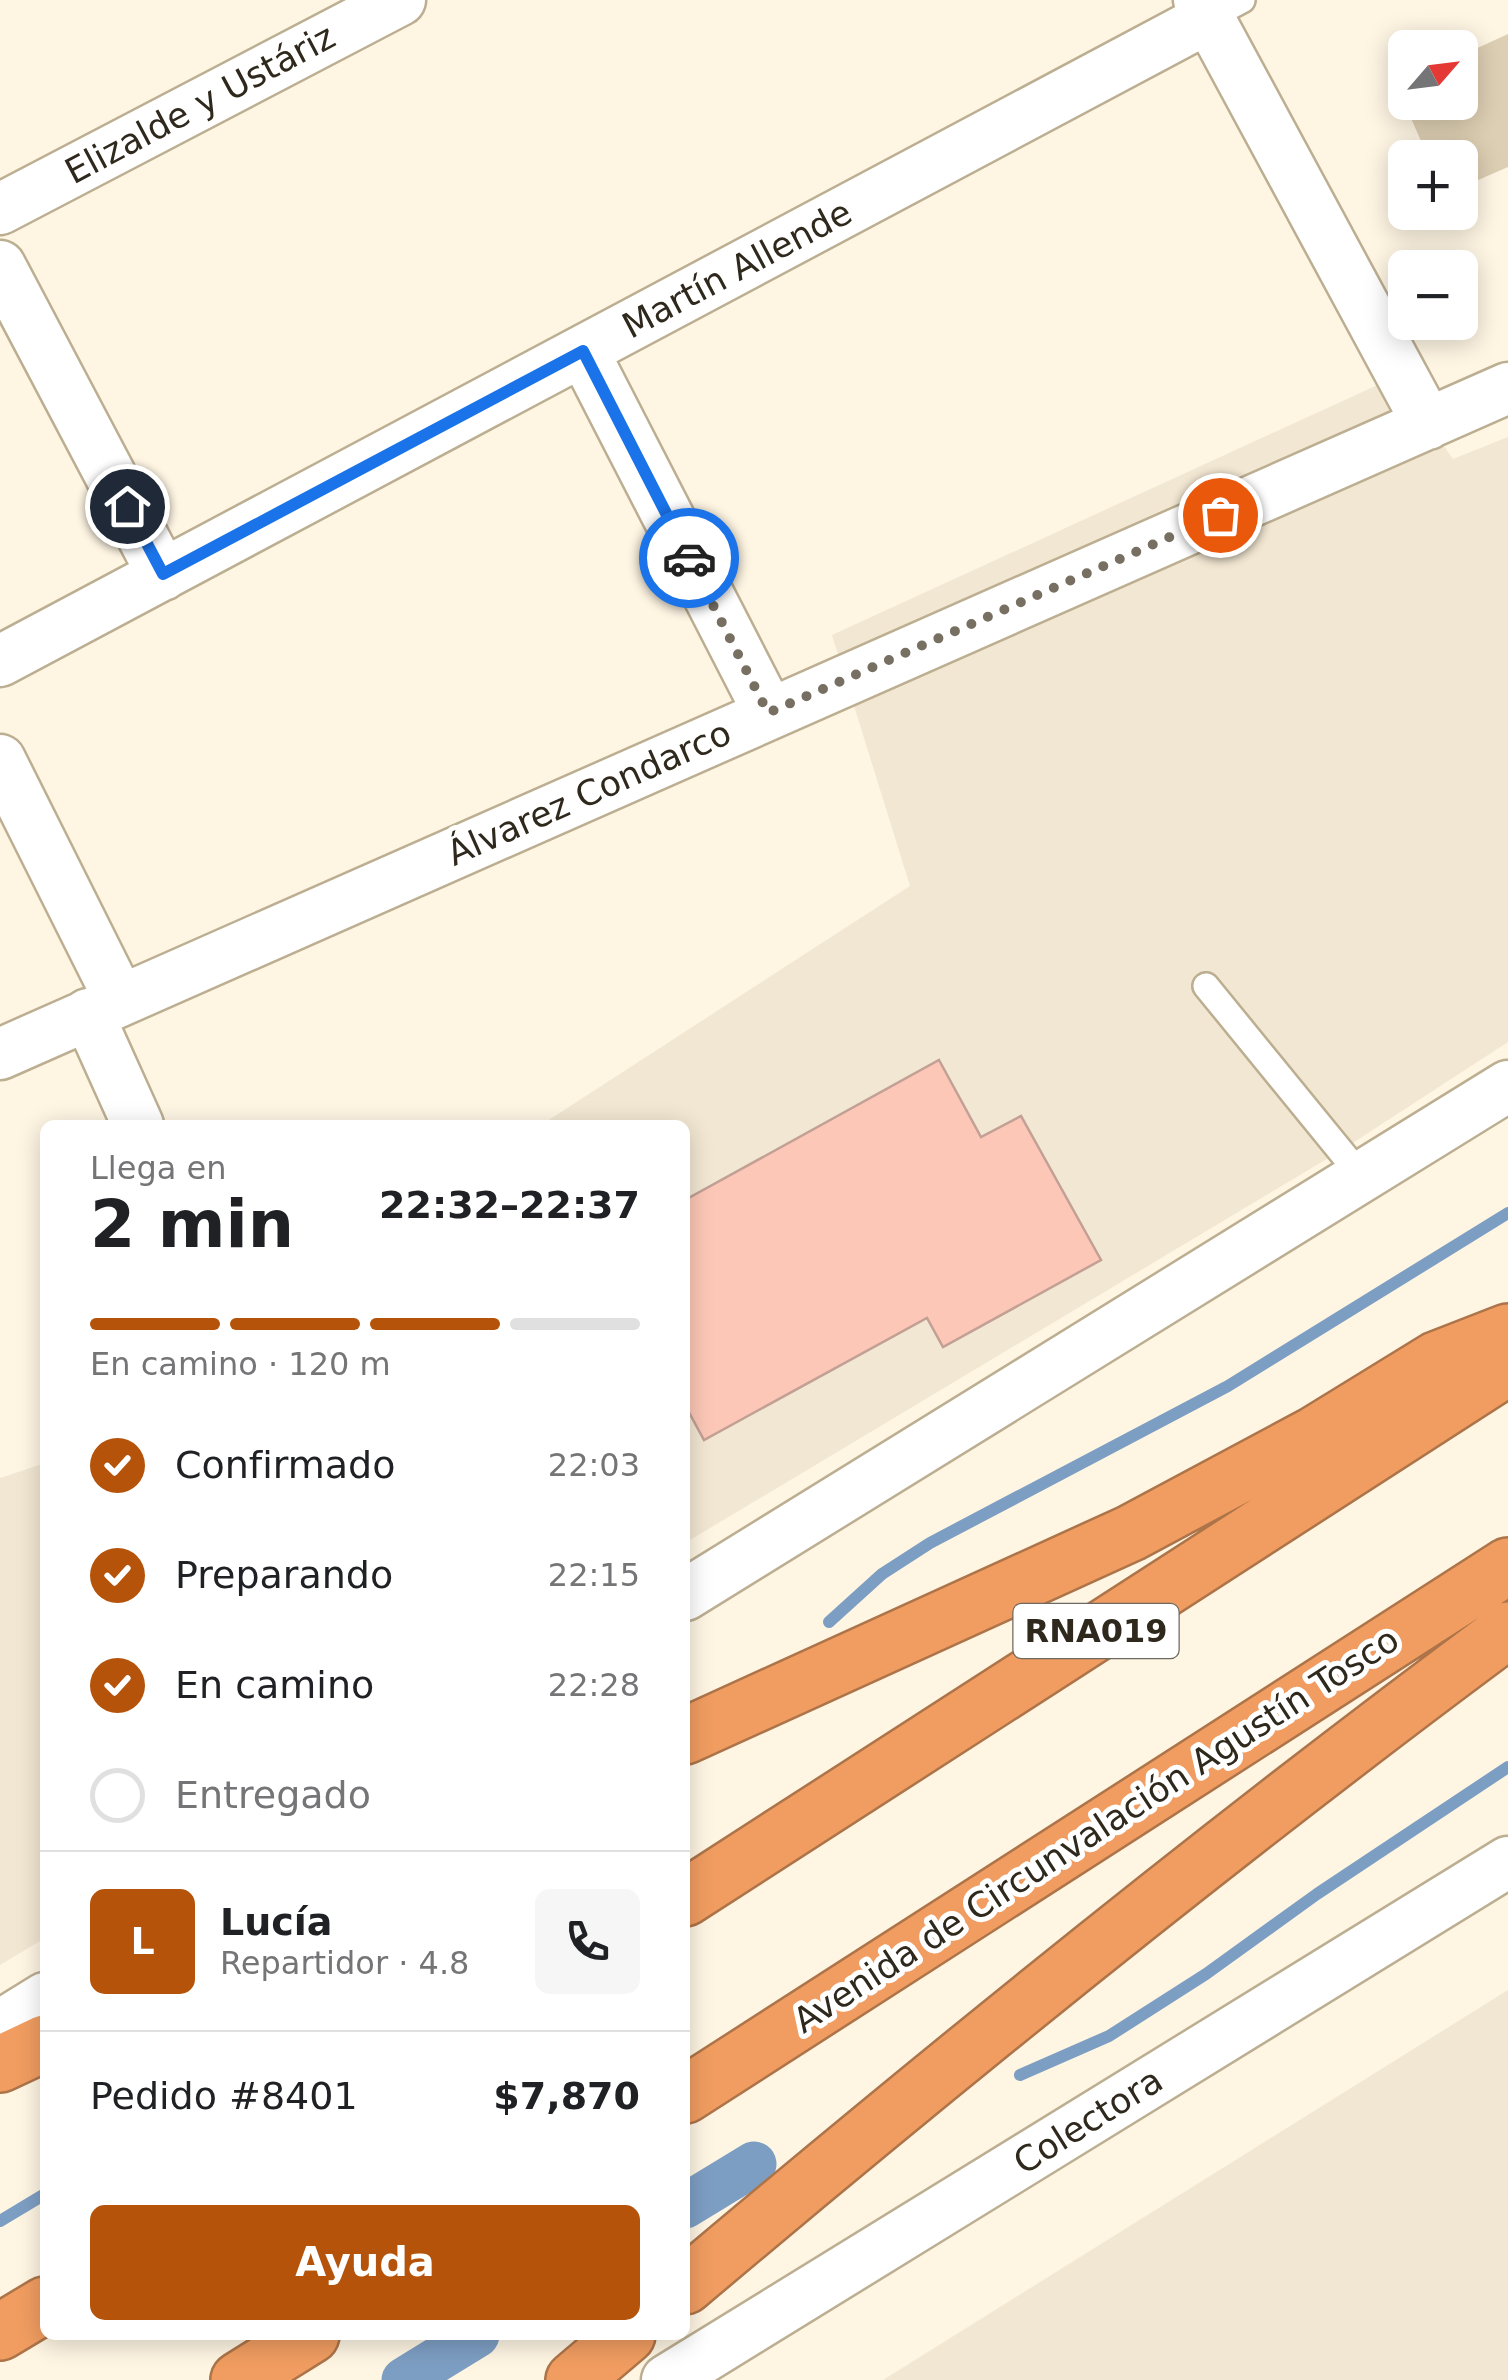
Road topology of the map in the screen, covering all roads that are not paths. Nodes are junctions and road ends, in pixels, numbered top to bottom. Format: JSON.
{"nodes":[{"id":1,"x":400,"y":0,"type":"edge"},
{"id":2,"x":1217,"y":6,"type":"edge"},
{"id":3,"x":0,"y":209,"type":"edge"},
{"id":4,"x":0,"y":266,"type":"edge"},
{"id":5,"x":583,"y":351,"type":"junction"},
{"id":6,"x":1508,"y":388,"type":"edge"},
{"id":7,"x":1428,"y":424,"type":"junction"},
{"id":8,"x":163,"y":574,"type":"junction"},
{"id":9,"x":0,"y":661,"type":"edge"},
{"id":10,"x":768,"y":713,"type":"junction"},
{"id":11,"x":0,"y":760,"type":"edge"},
{"id":12,"x":1206,"y":986,"type":"dead end"},
{"id":13,"x":104,"y":1007,"type":"junction"},
{"id":14,"x":0,"y":1054,"type":"edge"},
{"id":15,"x":1508,"y":1086,"type":"edge"},
{"id":16,"x":137,"y":1120,"type":"edge"},
{"id":17,"x":1362,"y":1176,"type":"junction"},
{"id":18,"x":1508,"y":1332,"type":"edge"},
{"id":19,"x":1508,"y":1367,"type":"edge"},
{"id":20,"x":1508,"y":1566,"type":"edge"},
{"id":21,"x":690,"y":1592,"type":"edge"},
{"id":22,"x":1508,"y":1630,"type":"edge"},
{"id":23,"x":690,"y":1734,"type":"edge"},
{"id":24,"x":1508,"y":1862,"type":"edge"},
{"id":25,"x":690,"y":1895,"type":"edge"},
{"id":26,"x":40,"y":2001,"type":"edge"},
{"id":27,"x":0,"y":2026,"type":"edge"},
{"id":28,"x":40,"y":2045,"type":"edge"},
{"id":29,"x":0,"y":2064,"type":"edge"},
{"id":30,"x":690,"y":2092,"type":"edge"},
{"id":31,"x":690,"y":2282,"type":"edge"},
{"id":32,"x":40,"y":2308,"type":"edge"},
{"id":33,"x":0,"y":2332,"type":"edge"},
{"id":34,"x":303,"y":2340,"type":"edge"},
{"id":35,"x":621,"y":2340,"type":"edge"},
{"id":36,"x":238,"y":2380,"type":"edge"},
{"id":37,"x":574,"y":2380,"type":"edge"},
{"id":38,"x":668,"y":2380,"type":"edge"}],
"edges":[{"from":1,"to":3,"type":"street","name":"Elizalde y Ustáriz"},
{"from":2,"to":5,"type":"street","name":"Martín Allende"},
{"from":2,"to":7,"type":"street"},
{"from":4,"to":8,"type":"street"},
{"from":5,"to":8,"type":"street","name":"Martín Allende"},
{"from":5,"to":10,"type":"street"},
{"from":6,"to":7,"type":"street","name":"Álvarez Condarco"},
{"from":7,"to":10,"type":"street","name":"Álvarez Condarco"},
{"from":8,"to":9,"type":"street","name":"Martín Allende"},
{"from":10,"to":13,"type":"street","name":"Álvarez Condarco"},
{"from":11,"to":13,"type":"street"},
{"from":12,"to":17,"type":"lane"},
{"from":13,"to":14,"type":"street","name":"Álvarez Condarco"},
{"from":13,"to":16,"type":"street"},
{"from":15,"to":17,"type":"street"},
{"from":17,"to":21,"type":"street"},
{"from":18,"to":23,"type":"highway"},
{"from":19,"to":25,"type":"highway","number":"RNA019"},
{"from":20,"to":30,"type":"highway","name":"Avenida de Circunvalación Agustín Tosco"},
{"from":22,"to":31,"type":"highway"},
{"from":24,"to":38,"type":"street","name":"Colectora"},
{"from":26,"to":27,"type":"street"},
{"from":28,"to":29,"type":"highway"},
{"from":32,"to":33,"type":"highway"},
{"from":34,"to":36,"type":"highway"},
{"from":35,"to":37,"type":"highway"}]}
